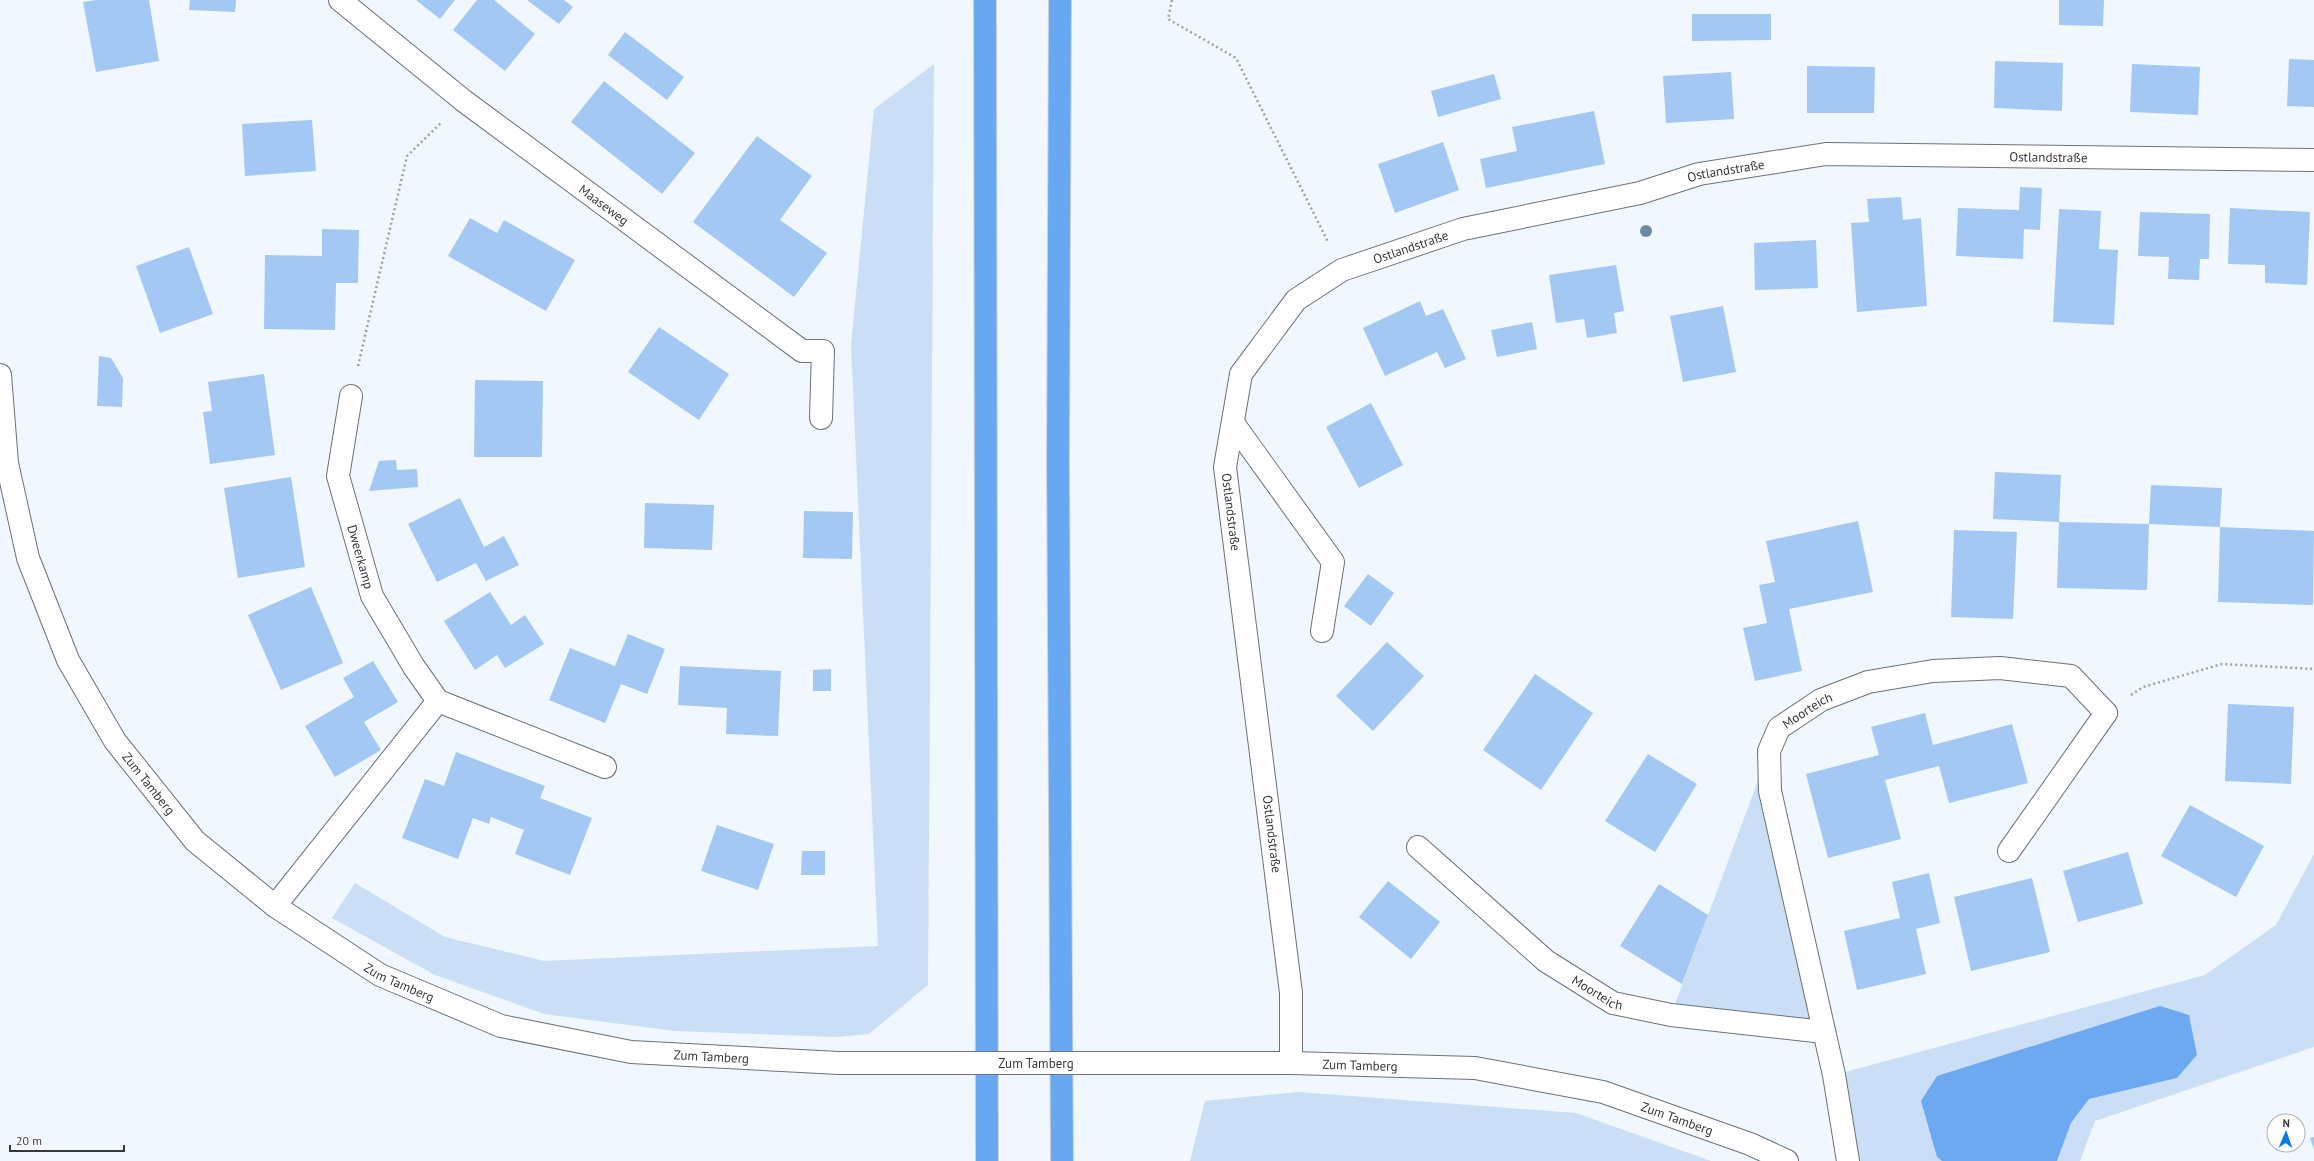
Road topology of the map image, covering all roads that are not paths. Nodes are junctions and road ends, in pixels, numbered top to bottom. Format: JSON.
{"nodes":[{"id":1,"x":340,"y":0,"type":"edge"},
{"id":2,"x":985,"y":0,"type":"edge"},
{"id":3,"x":1060,"y":0,"type":"edge"},
{"id":4,"x":2314,"y":160,"type":"edge"},
{"id":5,"x":0,"y":375,"type":"edge"},
{"id":6,"x":351,"y":396,"type":"road end"},
{"id":7,"x":821,"y":418,"type":"dead end"},
{"id":8,"x":1233,"y":423,"type":"junction"},
{"id":9,"x":1322,"y":632,"type":"dead end"},
{"id":10,"x":438,"y":701,"type":"junction"},
{"id":11,"x":605,"y":766,"type":"dead end"},
{"id":12,"x":1418,"y":847,"type":"dead end"},
{"id":13,"x":2009,"y":851,"type":"dead end"},
{"id":14,"x":275,"y":906,"type":"junction"},
{"id":15,"x":1824,"y":1032,"type":"junction"},
{"id":16,"x":1291,"y":1063,"type":"junction"},
{"id":17,"x":987,"y":1161,"type":"edge"},
{"id":18,"x":1062,"y":1161,"type":"edge"},
{"id":19,"x":1787,"y":1161,"type":"edge"},
{"id":20,"x":1848,"y":1161,"type":"edge"}],
"edges":[{"from":1,"to":7,"type":"street","name":"Maaseweg"},
{"from":2,"to":17,"type":"highway"},
{"from":3,"to":18,"type":"highway"},
{"from":4,"to":8,"type":"street","name":"Ostlandstraße"},
{"from":5,"to":14,"type":"street","name":"Zum Tamberg"},
{"from":6,"to":10,"type":"street","name":"Dweerkamp"},
{"from":8,"to":9,"type":"street"},
{"from":8,"to":16,"type":"street","name":"Ostlandstraße"},
{"from":10,"to":11,"type":"street"},
{"from":10,"to":14,"type":"street"},
{"from":12,"to":15,"type":"street","name":"Moorteich"},
{"from":13,"to":15,"type":"street","name":"Moorteich"},
{"from":14,"to":16,"type":"street","name":"Zum Tamberg","bridge":true},
{"from":15,"to":20,"type":"street","name":"Moorteich"},
{"from":16,"to":19,"type":"street","name":"Zum Tamberg"}]}
